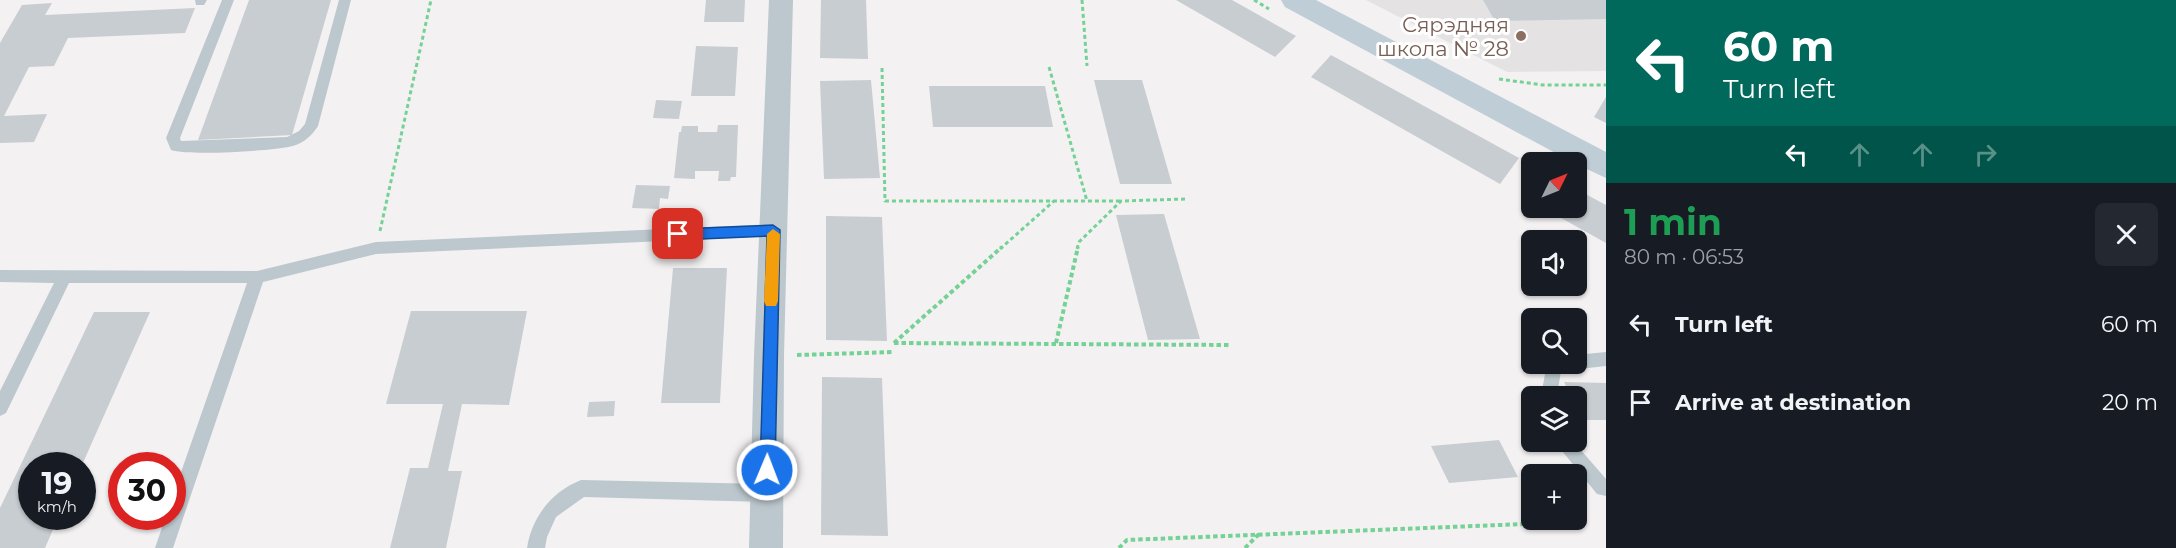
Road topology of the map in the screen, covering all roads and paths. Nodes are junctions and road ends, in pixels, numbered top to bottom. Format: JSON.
{"nodes":[{"id":1,"x":228,"y":0,"type":"edge"},
{"id":2,"x":345,"y":0,"type":"edge"},
{"id":3,"x":431,"y":0,"type":"edge"},
{"id":4,"x":781,"y":0,"type":"edge"},
{"id":5,"x":1082,"y":0,"type":"edge"},
{"id":6,"x":1294,"y":0,"type":"edge"},
{"id":7,"x":1087,"y":66,"type":"dead end"},
{"id":8,"x":1050,"y":67,"type":"dead end"},
{"id":9,"x":882,"y":68,"type":"dead end"},
{"id":10,"x":1488,"y":78,"type":"dead end"},
{"id":11,"x":1606,"y":85,"type":"edge"},
{"id":12,"x":1606,"y":166,"type":"edge"},
{"id":13,"x":1186,"y":199,"type":"dead end"},
{"id":14,"x":1055,"y":201,"type":"junction"},
{"id":15,"x":1088,"y":201,"type":"junction"},
{"id":16,"x":1121,"y":201,"type":"junction"},
{"id":17,"x":773,"y":230,"type":"junction"},
{"id":18,"x":376,"y":248,"type":"junction"},
{"id":19,"x":65,"y":275,"type":"junction"},
{"id":20,"x":0,"y":276,"type":"edge"},
{"id":21,"x":257,"y":277,"type":"junction"},
{"id":22,"x":1056,"y":343,"type":"junction"},
{"id":23,"x":1230,"y":345,"type":"dead end"},
{"id":24,"x":894,"y":352,"type":"dead end"},
{"id":25,"x":769,"y":356,"type":"junction"},
{"id":26,"x":1606,"y":359,"type":"edge"},
{"id":27,"x":1587,"y":361,"type":"edge"},
{"id":28,"x":0,"y":408,"type":"edge"},
{"id":29,"x":1572,"y":452,"type":"edge"},
{"id":30,"x":1606,"y":488,"type":"edge"},
{"id":31,"x":767,"y":493,"type":"junction"},
{"id":32,"x":1521,"y":524,"type":"edge"},
{"id":33,"x":1259,"y":534,"type":"junction"},
{"id":34,"x":164,"y":548,"type":"edge"},
{"id":35,"x":536,"y":548,"type":"edge"},
{"id":36,"x":766,"y":548,"type":"edge"},
{"id":37,"x":1119,"y":548,"type":"edge"},
{"id":38,"x":1245,"y":548,"type":"edge"}],
"edges":[{"from":1,"to":2,"type":"lane"},
{"from":3,"to":18,"type":"path"},
{"from":4,"to":17,"type":"street"},
{"from":5,"to":7,"type":"path"},
{"from":6,"to":12,"type":"main road"},
{"from":8,"to":15,"type":"path"},
{"from":9,"to":14,"type":"path"},
{"from":10,"to":11,"type":"path"},
{"from":13,"to":16,"type":"path"},
{"from":14,"to":15,"type":"path"},
{"from":14,"to":22,"type":"path"},
{"from":15,"to":16,"type":"path"},
{"from":16,"to":22,"type":"path"},
{"from":17,"to":18,"type":"lane"},
{"from":17,"to":25,"type":"street"},
{"from":18,"to":21,"type":"lane"},
{"from":19,"to":20,"type":"lane"},
{"from":19,"to":21,"type":"lane"},
{"from":19,"to":28,"type":"lane"},
{"from":21,"to":34,"type":"lane"},
{"from":22,"to":23,"type":"path"},
{"from":24,"to":25,"type":"path"},
{"from":25,"to":31,"type":"street"},
{"from":26,"to":27,"type":"lane"},
{"from":29,"to":30,"type":"lane"},
{"from":31,"to":35,"type":"lane"},
{"from":31,"to":36,"type":"street"},
{"from":32,"to":33,"type":"path"},
{"from":33,"to":37,"type":"path"},
{"from":33,"to":38,"type":"path"}]}
